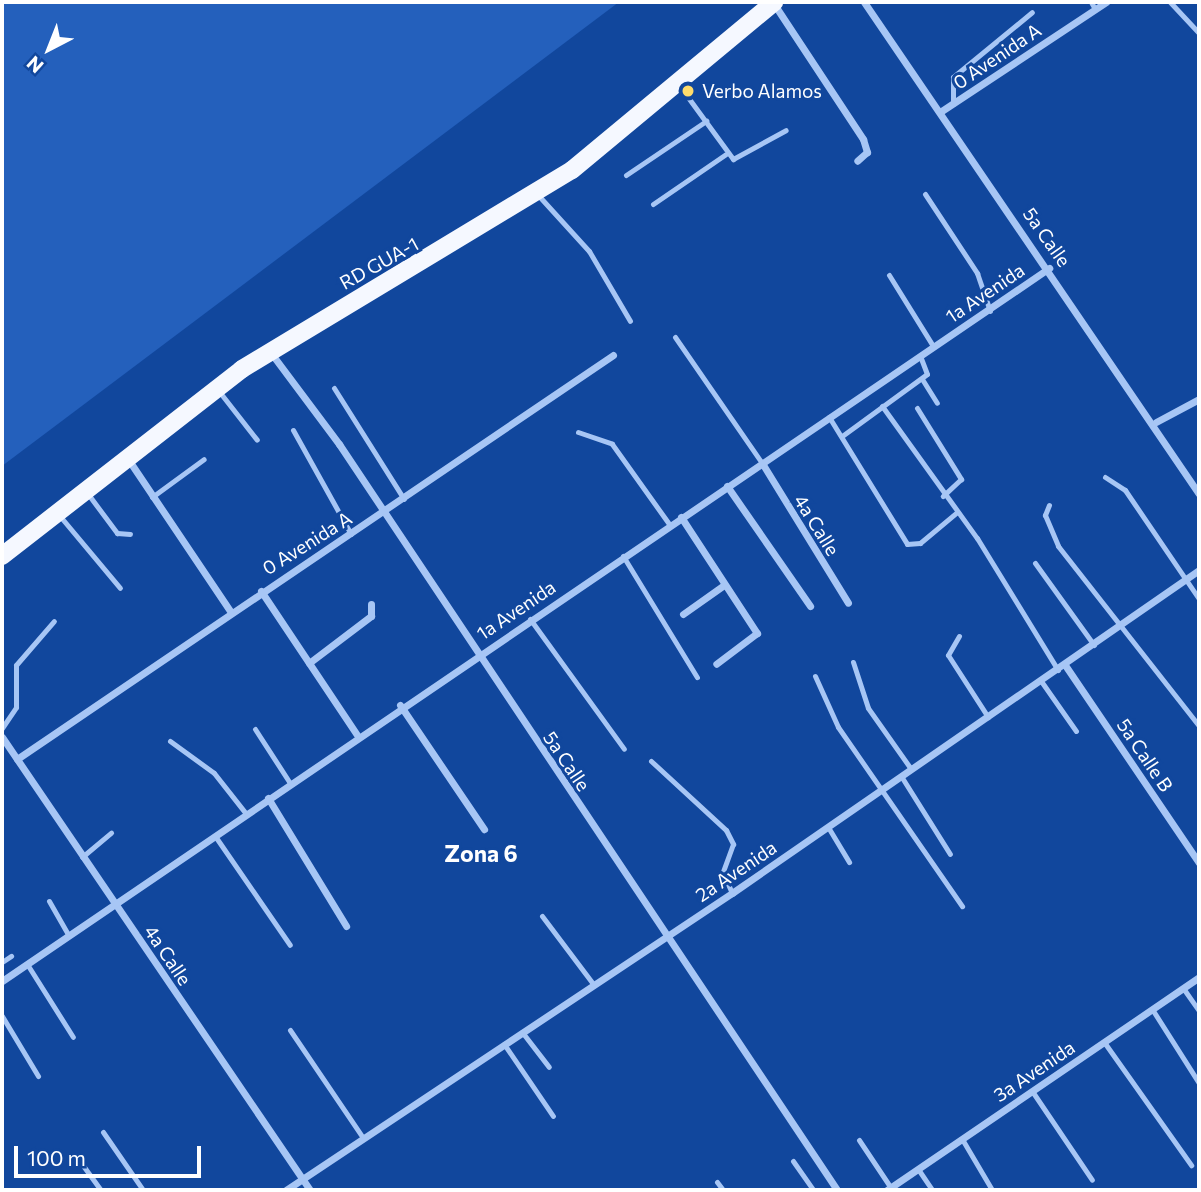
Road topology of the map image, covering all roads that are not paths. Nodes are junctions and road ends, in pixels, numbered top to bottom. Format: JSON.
{"nodes":[{"id":1,"x":773,"y":2,"type":"edge"},
{"id":2,"x":864,"y":2,"type":"edge"},
{"id":3,"x":1106,"y":2,"type":"edge"},
{"id":4,"x":1170,"y":2,"type":"edge"},
{"id":5,"x":1093,"y":5,"type":"edge"},
{"id":6,"x":1032,"y":12,"type":"dead end"},
{"id":7,"x":1199,"y":33,"type":"edge"},
{"id":8,"x":679,"y":86,"type":"junction"},
{"id":9,"x":953,"y":104,"type":"junction"},
{"id":10,"x":940,"y":112,"type":"junction"},
{"id":11,"x":706,"y":121,"type":"junction"},
{"id":12,"x":786,"y":130,"type":"dead end"},
{"id":13,"x":726,"y":154,"type":"junction"},
{"id":14,"x":857,"y":161,"type":"dead end"},
{"id":15,"x":626,"y":175,"type":"dead end"},
{"id":16,"x":537,"y":194,"type":"junction"},
{"id":17,"x":925,"y":194,"type":"dead end"},
{"id":18,"x":653,"y":204,"type":"dead end"},
{"id":19,"x":1049,"y":268,"type":"junction"},
{"id":20,"x":889,"y":275,"type":"dead end"},
{"id":21,"x":990,"y":311,"type":"junction"},
{"id":22,"x":630,"y":321,"type":"dead end"},
{"id":23,"x":675,"y":337,"type":"dead end"},
{"id":24,"x":933,"y":346,"type":"junction"},
{"id":25,"x":269,"y":351,"type":"junction"},
{"id":26,"x":613,"y":355,"type":"dead end"},
{"id":27,"x":920,"y":356,"type":"junction"},
{"id":28,"x":922,"y":379,"type":"junction"},
{"id":29,"x":216,"y":387,"type":"junction"},
{"id":30,"x":334,"y":388,"type":"dead end"},
{"id":31,"x":1199,"y":400,"type":"edge"},
{"id":32,"x":937,"y":403,"type":"dead end"},
{"id":33,"x":882,"y":406,"type":"junction"},
{"id":34,"x":917,"y":408,"type":"dead end"},
{"id":35,"x":829,"y":417,"type":"junction"},
{"id":36,"x":1156,"y":422,"type":"junction"},
{"id":37,"x":293,"y":430,"type":"dead end"},
{"id":38,"x":578,"y":432,"type":"dead end"},
{"id":39,"x":842,"y":436,"type":"junction"},
{"id":40,"x":257,"y":440,"type":"dead end"},
{"id":41,"x":127,"y":457,"type":"junction"},
{"id":42,"x":204,"y":459,"type":"dead end"},
{"id":43,"x":762,"y":463,"type":"junction"},
{"id":44,"x":1105,"y":477,"type":"dead end"},
{"id":45,"x":727,"y":486,"type":"junction"},
{"id":46,"x":85,"y":491,"type":"junction"},
{"id":47,"x":1199,"y":494,"type":"edge"},
{"id":48,"x":943,"y":496,"type":"junction"},
{"id":49,"x":152,"y":497,"type":"junction"},
{"id":50,"x":404,"y":499,"type":"junction"},
{"id":51,"x":1049,"y":505,"type":"dead end"},
{"id":52,"x":57,"y":513,"type":"junction"},
{"id":53,"x":383,"y":513,"type":"junction"},
{"id":54,"x":956,"y":513,"type":"junction"},
{"id":55,"x":681,"y":517,"type":"junction"},
{"id":56,"x":669,"y":524,"type":"junction"},
{"id":57,"x":130,"y":534,"type":"dead end"},
{"id":58,"x":351,"y":534,"type":"junction"},
{"id":59,"x":2,"y":556,"type":"edge"},
{"id":60,"x":623,"y":556,"type":"junction"},
{"id":61,"x":1035,"y":563,"type":"dead end"},
{"id":62,"x":1199,"y":570,"type":"edge"},
{"id":63,"x":1185,"y":580,"type":"junction"},
{"id":64,"x":724,"y":585,"type":"junction"},
{"id":65,"x":120,"y":588,"type":"dead end"},
{"id":66,"x":261,"y":591,"type":"junction"},
{"id":67,"x":1199,"y":599,"type":"edge"},
{"id":68,"x":848,"y":603,"type":"dead end"},
{"id":69,"x":371,"y":604,"type":"dead end"},
{"id":70,"x":810,"y":606,"type":"dead end"},
{"id":71,"x":231,"y":612,"type":"junction"},
{"id":72,"x":682,"y":614,"type":"dead end"},
{"id":73,"x":530,"y":619,"type":"junction"},
{"id":74,"x":54,"y":621,"type":"dead end"},
{"id":75,"x":1119,"y":627,"type":"junction"},
{"id":76,"x":959,"y":636,"type":"dead end"},
{"id":77,"x":1094,"y":645,"type":"junction"},
{"id":78,"x":476,"y":655,"type":"junction"},
{"id":79,"x":853,"y":662,"type":"dead end"},
{"id":80,"x":309,"y":663,"type":"junction"},
{"id":81,"x":716,"y":664,"type":"dead end"},
{"id":82,"x":1061,"y":668,"type":"junction"},
{"id":83,"x":697,"y":677,"type":"dead end"},
{"id":84,"x":815,"y":677,"type":"dead end"},
{"id":85,"x":1041,"y":681,"type":"junction"},
{"id":86,"x":400,"y":705,"type":"junction"},
{"id":87,"x":988,"y":717,"type":"junction"},
{"id":88,"x":1199,"y":726,"type":"edge"},
{"id":89,"x":2,"y":728,"type":"edge"},
{"id":90,"x":255,"y":729,"type":"dead end"},
{"id":91,"x":1076,"y":732,"type":"dead end"},
{"id":92,"x":357,"y":735,"type":"junction"},
{"id":93,"x":2,"y":737,"type":"edge"},
{"id":94,"x":170,"y":741,"type":"dead end"},
{"id":95,"x":624,"y":749,"type":"dead end"},
{"id":96,"x":17,"y":759,"type":"junction"},
{"id":97,"x":651,"y":761,"type":"dead end"},
{"id":98,"x":911,"y":769,"type":"junction"},
{"id":99,"x":901,"y":776,"type":"junction"},
{"id":100,"x":290,"y":783,"type":"junction"},
{"id":101,"x":881,"y":789,"type":"junction"},
{"id":102,"x":268,"y":798,"type":"junction"},
{"id":103,"x":247,"y":815,"type":"junction"},
{"id":104,"x":828,"y":827,"type":"junction"},
{"id":105,"x":484,"y":828,"type":"dead end"},
{"id":106,"x":111,"y":833,"type":"dead end"},
{"id":107,"x":215,"y":836,"type":"junction"},
{"id":108,"x":950,"y":854,"type":"dead end"},
{"id":109,"x":82,"y":857,"type":"junction"},
{"id":110,"x":849,"y":862,"type":"dead end"},
{"id":111,"x":1199,"y":863,"type":"edge"},
{"id":112,"x":732,"y":893,"type":"junction"},
{"id":113,"x":48,"y":901,"type":"dead end"},
{"id":114,"x":115,"y":905,"type":"junction"},
{"id":115,"x":962,"y":906,"type":"dead end"},
{"id":116,"x":542,"y":916,"type":"dead end"},
{"id":117,"x":346,"y":926,"type":"dead end"},
{"id":118,"x":670,"y":934,"type":"junction"},
{"id":119,"x":69,"y":936,"type":"junction"},
{"id":120,"x":290,"y":945,"type":"dead end"},
{"id":121,"x":11,"y":956,"type":"dead end"},
{"id":122,"x":2,"y":962,"type":"edge"},
{"id":123,"x":27,"y":964,"type":"junction"},
{"id":124,"x":1199,"y":977,"type":"edge"},
{"id":125,"x":2,"y":981,"type":"edge"},
{"id":126,"x":594,"y":985,"type":"junction"},
{"id":127,"x":1183,"y":988,"type":"junction"},
{"id":128,"x":1152,"y":1009,"type":"junction"},
{"id":129,"x":1199,"y":1012,"type":"edge"},
{"id":130,"x":2,"y":1016,"type":"edge"},
{"id":131,"x":290,"y":1030,"type":"dead end"},
{"id":132,"x":523,"y":1032,"type":"junction"},
{"id":133,"x":73,"y":1037,"type":"dead end"},
{"id":134,"x":1104,"y":1042,"type":"junction"},
{"id":135,"x":504,"y":1044,"type":"junction"},
{"id":136,"x":549,"y":1067,"type":"dead end"},
{"id":137,"x":38,"y":1076,"type":"dead end"},
{"id":138,"x":1199,"y":1083,"type":"edge"},
{"id":139,"x":1032,"y":1091,"type":"junction"},
{"id":140,"x":553,"y":1116,"type":"dead end"},
{"id":141,"x":103,"y":1132,"type":"dead end"},
{"id":142,"x":363,"y":1138,"type":"junction"},
{"id":143,"x":962,"y":1139,"type":"junction"},
{"id":144,"x":859,"y":1140,"type":"dead end"},
{"id":145,"x":79,"y":1160,"type":"dead end"},
{"id":146,"x":793,"y":1161,"type":"dead end"},
{"id":147,"x":1191,"y":1164,"type":"dead end"},
{"id":148,"x":918,"y":1169,"type":"junction"},
{"id":149,"x":302,"y":1178,"type":"junction"},
{"id":150,"x":1091,"y":1180,"type":"dead end"},
{"id":151,"x":717,"y":1182,"type":"dead end"},
{"id":152,"x":889,"y":1189,"type":"edge"},
{"id":153,"x":101,"y":1190,"type":"edge"},
{"id":154,"x":143,"y":1190,"type":"edge"},
{"id":155,"x":286,"y":1190,"type":"edge"},
{"id":156,"x":310,"y":1190,"type":"edge"},
{"id":157,"x":723,"y":1190,"type":"edge"},
{"id":158,"x":813,"y":1190,"type":"edge"},
{"id":159,"x":837,"y":1190,"type":"edge"},
{"id":160,"x":932,"y":1190,"type":"edge"},
{"id":161,"x":992,"y":1190,"type":"edge"}],
"edges":[{"from":1,"to":8,"type":"main road","name":"RD GUA-1"},
{"from":1,"to":14,"type":"street"},
{"from":2,"to":10,"type":"street","name":"5a Calle"},
{"from":3,"to":5,"type":"street","name":"0 Avenida A"},
{"from":4,"to":7,"type":"lane"},
{"from":5,"to":9,"type":"street","name":"0 Avenida A"},
{"from":6,"to":9,"type":"lane"},
{"from":8,"to":11,"type":"lane"},
{"from":8,"to":16,"type":"main road","name":"RD GUA-1"},
{"from":9,"to":10,"type":"street","name":"0 Avenida A"},
{"from":10,"to":19,"type":"street","name":"5a Calle"},
{"from":11,"to":13,"type":"lane"},
{"from":11,"to":15,"type":"lane"},
{"from":12,"to":13,"type":"lane"},
{"from":13,"to":18,"type":"lane"},
{"from":16,"to":22,"type":"lane"},
{"from":16,"to":25,"type":"main road","name":"RD GUA-1"},
{"from":17,"to":21,"type":"lane"},
{"from":19,"to":21,"type":"street","name":"1a Avenida"},
{"from":19,"to":36,"type":"street","name":"5a Calle"},
{"from":20,"to":24,"type":"lane"},
{"from":21,"to":24,"type":"street","name":"1a Avenida"},
{"from":23,"to":43,"type":"lane"},
{"from":24,"to":27,"type":"street","name":"1a Avenida"},
{"from":25,"to":29,"type":"main road","name":"RD GUA-1"},
{"from":25,"to":53,"type":"street","name":"5a Calle"},
{"from":26,"to":50,"type":"street","name":"0 Avenida A"},
{"from":27,"to":28,"type":"lane"},
{"from":27,"to":35,"type":"street","name":"1a Avenida"},
{"from":28,"to":32,"type":"lane"},
{"from":28,"to":33,"type":"lane"},
{"from":29,"to":40,"type":"lane"},
{"from":29,"to":41,"type":"main road","name":"RD GUA-1"},
{"from":30,"to":50,"type":"lane"},
{"from":31,"to":36,"type":"street"},
{"from":33,"to":39,"type":"lane"},
{"from":33,"to":48,"type":"lane"},
{"from":34,"to":48,"type":"lane"},
{"from":35,"to":39,"type":"lane"},
{"from":35,"to":43,"type":"street","name":"1a Avenida"},
{"from":36,"to":47,"type":"street","name":"5a Calle"},
{"from":37,"to":58,"type":"lane"},
{"from":38,"to":56,"type":"lane"},
{"from":39,"to":54,"type":"lane"},
{"from":41,"to":46,"type":"main road","name":"RD GUA-1"},
{"from":41,"to":49,"type":"street"},
{"from":42,"to":49,"type":"lane"},
{"from":43,"to":45,"type":"street","name":"1a Avenida"},
{"from":43,"to":68,"type":"street","name":"4a Calle"},
{"from":44,"to":63,"type":"lane"},
{"from":45,"to":55,"type":"street","name":"1a Avenida"},
{"from":45,"to":70,"type":"street"},
{"from":46,"to":52,"type":"main road","name":"RD GUA-1"},
{"from":46,"to":57,"type":"lane"},
{"from":48,"to":54,"type":"lane"},
{"from":49,"to":71,"type":"street"},
{"from":50,"to":53,"type":"street","name":"0 Avenida A"},
{"from":51,"to":75,"type":"lane"},
{"from":52,"to":59,"type":"main road","name":"RD GUA-1"},
{"from":52,"to":65,"type":"lane"},
{"from":53,"to":58,"type":"street","name":"0 Avenida A"},
{"from":53,"to":78,"type":"street","name":"5a Calle"},
{"from":54,"to":82,"type":"lane"},
{"from":55,"to":56,"type":"street","name":"1a Avenida"},
{"from":55,"to":64,"type":"street"},
{"from":56,"to":60,"type":"street","name":"1a Avenida"},
{"from":58,"to":66,"type":"street","name":"0 Avenida A"},
{"from":60,"to":73,"type":"street","name":"1a Avenida"},
{"from":60,"to":83,"type":"lane"},
{"from":61,"to":77,"type":"lane"},
{"from":62,"to":63,"type":"street","name":"2a Avenida"},
{"from":63,"to":67,"type":"lane"},
{"from":63,"to":75,"type":"street","name":"2a Avenida"},
{"from":64,"to":72,"type":"street"},
{"from":64,"to":81,"type":"street"},
{"from":66,"to":71,"type":"street","name":"0 Avenida A"},
{"from":66,"to":80,"type":"street"},
{"from":69,"to":80,"type":"street"},
{"from":71,"to":96,"type":"street","name":"0 Avenida A"},
{"from":73,"to":78,"type":"street","name":"1a Avenida"},
{"from":73,"to":95,"type":"lane"},
{"from":74,"to":89,"type":"lane"},
{"from":75,"to":77,"type":"street","name":"2a Avenida"},
{"from":75,"to":88,"type":"lane"},
{"from":76,"to":87,"type":"lane"},
{"from":77,"to":82,"type":"street","name":"2a Avenida"},
{"from":78,"to":86,"type":"street","name":"1a Avenida"},
{"from":78,"to":118,"type":"street","name":"5a Calle"},
{"from":79,"to":98,"type":"lane"},
{"from":80,"to":92,"type":"street"},
{"from":82,"to":85,"type":"street","name":"2a Avenida"},
{"from":82,"to":111,"type":"street","name":"5a Calle B"},
{"from":84,"to":101,"type":"lane"},
{"from":85,"to":87,"type":"street","name":"2a Avenida"},
{"from":85,"to":91,"type":"lane"},
{"from":86,"to":92,"type":"street","name":"1a Avenida"},
{"from":86,"to":105,"type":"street"},
{"from":87,"to":98,"type":"street","name":"2a Avenida"},
{"from":90,"to":100,"type":"lane"},
{"from":92,"to":100,"type":"street","name":"1a Avenida"},
{"from":93,"to":96,"type":"street","name":"4a Calle"},
{"from":94,"to":103,"type":"lane"},
{"from":96,"to":109,"type":"street","name":"4a Calle"},
{"from":97,"to":112,"type":"lane"},
{"from":98,"to":99,"type":"street","name":"2a Avenida"},
{"from":99,"to":101,"type":"street","name":"2a Avenida"},
{"from":99,"to":108,"type":"lane"},
{"from":100,"to":102,"type":"street","name":"1a Avenida"},
{"from":101,"to":104,"type":"street","name":"2a Avenida"},
{"from":101,"to":115,"type":"lane"},
{"from":102,"to":103,"type":"street","name":"1a Avenida"},
{"from":102,"to":117,"type":"street"},
{"from":103,"to":107,"type":"street","name":"1a Avenida"},
{"from":104,"to":110,"type":"lane"},
{"from":104,"to":112,"type":"street","name":"2a Avenida"},
{"from":106,"to":109,"type":"lane"},
{"from":107,"to":114,"type":"street","name":"1a Avenida"},
{"from":107,"to":120,"type":"lane"},
{"from":109,"to":114,"type":"street","name":"4a Calle"},
{"from":112,"to":118,"type":"street","name":"2a Avenida"},
{"from":113,"to":119,"type":"lane"},
{"from":114,"to":119,"type":"street","name":"1a Avenida"},
{"from":114,"to":149,"type":"street","name":"4a Calle"},
{"from":116,"to":126,"type":"lane"},
{"from":118,"to":126,"type":"street","name":"2a Avenida"},
{"from":118,"to":159,"type":"street","name":"5a Calle"},
{"from":119,"to":123,"type":"street","name":"1a Avenida"},
{"from":121,"to":122,"type":"lane"},
{"from":123,"to":125,"type":"street","name":"1a Avenida"},
{"from":123,"to":133,"type":"lane"},
{"from":124,"to":127,"type":"street","name":"3a Avenida"},
{"from":126,"to":132,"type":"street","name":"2a Avenida"},
{"from":127,"to":128,"type":"street","name":"3a Avenida"},
{"from":127,"to":129,"type":"lane"},
{"from":128,"to":134,"type":"street","name":"3a Avenida"},
{"from":128,"to":138,"type":"lane"},
{"from":130,"to":137,"type":"lane"},
{"from":131,"to":142,"type":"lane"},
{"from":132,"to":135,"type":"street","name":"2a Avenida"},
{"from":132,"to":136,"type":"lane"},
{"from":134,"to":139,"type":"street","name":"3a Avenida"},
{"from":134,"to":147,"type":"lane"},
{"from":135,"to":140,"type":"lane"},
{"from":135,"to":142,"type":"street","name":"2a Avenida"},
{"from":139,"to":143,"type":"street","name":"3a Avenida"},
{"from":139,"to":150,"type":"lane"},
{"from":141,"to":154,"type":"lane"},
{"from":142,"to":149,"type":"street","name":"2a Avenida"},
{"from":143,"to":148,"type":"street","name":"3a Avenida"},
{"from":143,"to":161,"type":"lane"},
{"from":144,"to":152,"type":"lane"},
{"from":145,"to":153,"type":"lane"},
{"from":146,"to":158,"type":"lane"},
{"from":148,"to":152,"type":"street","name":"3a Avenida"},
{"from":148,"to":160,"type":"lane"},
{"from":149,"to":155,"type":"street","name":"2a Avenida"},
{"from":149,"to":156,"type":"street","name":"4a Calle"},
{"from":151,"to":157,"type":"lane"}]}
